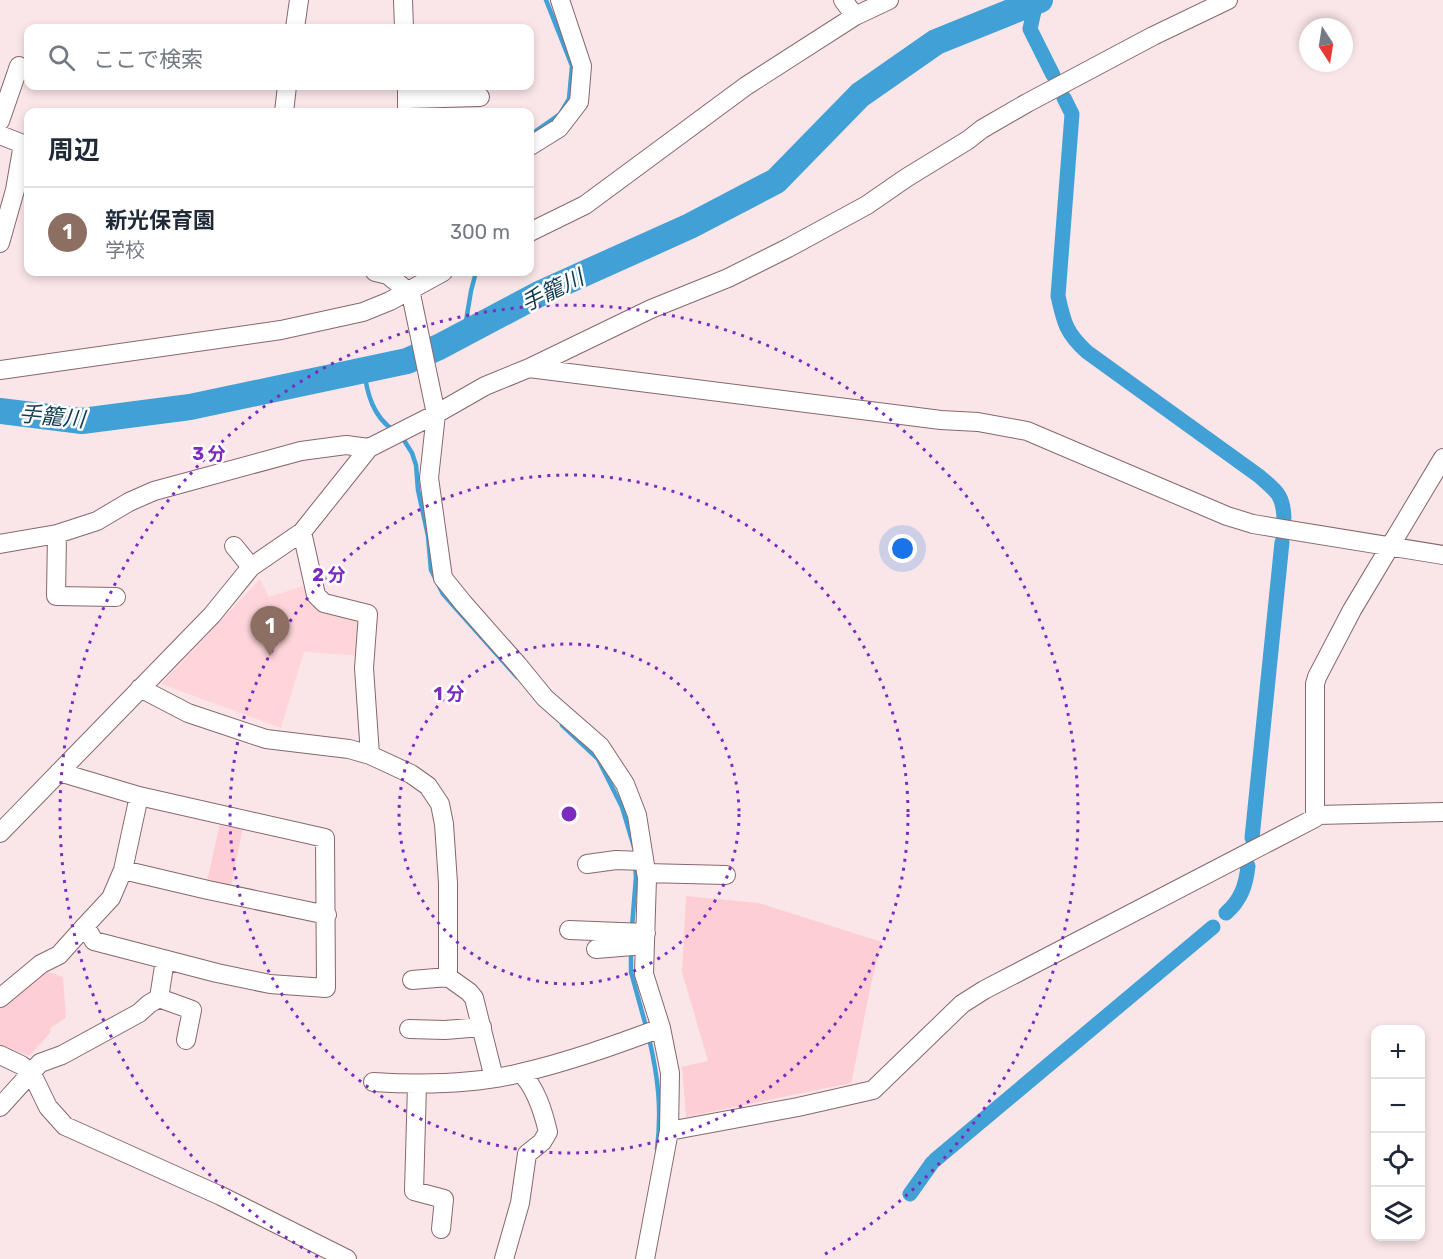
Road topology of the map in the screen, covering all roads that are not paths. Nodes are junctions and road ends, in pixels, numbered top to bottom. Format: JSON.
{"nodes":[{"id":1,"x":299,"y":0,"type":"edge"},
{"id":2,"x":403,"y":0,"type":"edge"},
{"id":3,"x":560,"y":0,"type":"edge"},
{"id":4,"x":843,"y":0,"type":"edge"},
{"id":5,"x":889,"y":0,"type":"edge"},
{"id":6,"x":1228,"y":0,"type":"edge"},
{"id":7,"x":855,"y":16,"type":"junction"},
{"id":8,"x":296,"y":24,"type":"edge"},
{"id":9,"x":404,"y":24,"type":"edge"},
{"id":10,"x":19,"y":66,"type":"dead end"},
{"id":11,"x":287,"y":90,"type":"edge"},
{"id":12,"x":480,"y":97,"type":"dead end"},
{"id":13,"x":407,"y":99,"type":"edge"},
{"id":14,"x":284,"y":108,"type":"edge"},
{"id":15,"x":0,"y":122,"type":"edge"},
{"id":16,"x":0,"y":135,"type":"edge"},
{"id":17,"x":24,"y":144,"type":"edge"},
{"id":18,"x":534,"y":144,"type":"edge"},
{"id":19,"x":24,"y":153,"type":"edge"},
{"id":20,"x":534,"y":230,"type":"edge"},
{"id":21,"x":0,"y":243,"type":"edge"},
{"id":22,"x":389,"y":276,"type":"edge"},
{"id":23,"x":406,"y":276,"type":"edge"},
{"id":24,"x":436,"y":276,"type":"edge"},
{"id":25,"x":408,"y":292,"type":"junction"},
{"id":26,"x":529,"y":368,"type":"junction"},
{"id":27,"x":0,"y":370,"type":"edge"},
{"id":28,"x":436,"y":414,"type":"junction"},
{"id":29,"x":369,"y":448,"type":"junction"},
{"id":30,"x":1443,"y":458,"type":"edge"},
{"id":31,"x":302,"y":532,"type":"junction"},
{"id":32,"x":57,"y":534,"type":"junction"},
{"id":33,"x":0,"y":544,"type":"edge"},
{"id":34,"x":234,"y":546,"type":"dead end"},
{"id":35,"x":1390,"y":546,"type":"junction"},
{"id":36,"x":1443,"y":555,"type":"edge"},
{"id":37,"x":251,"y":567,"type":"junction"},
{"id":38,"x":116,"y":597,"type":"dead end"},
{"id":39,"x":140,"y":688,"type":"junction"},
{"id":40,"x":370,"y":754,"type":"junction"},
{"id":41,"x":59,"y":772,"type":"junction"},
{"id":42,"x":138,"y":796,"type":"junction"},
{"id":43,"x":1443,"y":812,"type":"edge"},
{"id":44,"x":1317,"y":815,"type":"junction"},
{"id":45,"x":0,"y":833,"type":"edge"},
{"id":46,"x":587,"y":864,"type":"dead end"},
{"id":47,"x":645,"y":867,"type":"junction"},
{"id":48,"x":123,"y":870,"type":"junction"},
{"id":49,"x":726,"y":875,"type":"dead end"},
{"id":50,"x":327,"y":915,"type":"junction"},
{"id":51,"x":85,"y":926,"type":"junction"},
{"id":52,"x":569,"y":930,"type":"dead end"},
{"id":53,"x":622,"y":939,"type":"junction"},
{"id":54,"x":643,"y":939,"type":"junction"},
{"id":55,"x":596,"y":949,"type":"dead end"},
{"id":56,"x":165,"y":960,"type":"junction"},
{"id":57,"x":448,"y":977,"type":"junction"},
{"id":58,"x":412,"y":980,"type":"dead end"},
{"id":59,"x":0,"y":998,"type":"edge"},
{"id":60,"x":159,"y":998,"type":"junction"},
{"id":61,"x":482,"y":1027,"type":"junction"},
{"id":62,"x":659,"y":1028,"type":"junction"},
{"id":63,"x":409,"y":1029,"type":"dead end"},
{"id":64,"x":186,"y":1040,"type":"dead end"},
{"id":65,"x":0,"y":1055,"type":"edge"},
{"id":66,"x":31,"y":1072,"type":"junction"},
{"id":67,"x":521,"y":1073,"type":"junction"},
{"id":68,"x":494,"y":1078,"type":"junction"},
{"id":69,"x":373,"y":1082,"type":"dead end"},
{"id":70,"x":417,"y":1085,"type":"junction"},
{"id":71,"x":0,"y":1107,"type":"edge"},
{"id":72,"x":669,"y":1131,"type":"junction"},
{"id":73,"x":441,"y":1229,"type":"dead end"},
{"id":74,"x":347,"y":1259,"type":"edge"},
{"id":75,"x":504,"y":1259,"type":"edge"},
{"id":76,"x":645,"y":1259,"type":"edge"}],
"edges":[{"from":1,"to":8,"type":"street"},
{"from":2,"to":9,"type":"street"},
{"from":3,"to":18,"type":"street"},
{"from":4,"to":7,"type":"street"},
{"from":5,"to":7,"type":"street"},
{"from":6,"to":26,"type":"street"},
{"from":7,"to":20,"type":"street"},
{"from":10,"to":15,"type":"street"},
{"from":11,"to":14,"type":"street"},
{"from":12,"to":13,"type":"street"},
{"from":16,"to":17,"type":"street"},
{"from":19,"to":21,"type":"street"},
{"from":22,"to":25,"type":"street"},
{"from":23,"to":25,"type":"street"},
{"from":24,"to":25,"type":"street"},
{"from":25,"to":27,"type":"street"},
{"from":25,"to":28,"type":"street"},
{"from":26,"to":28,"type":"street"},
{"from":26,"to":35,"type":"street"},
{"from":28,"to":29,"type":"street"},
{"from":28,"to":47,"type":"street"},
{"from":29,"to":31,"type":"street"},
{"from":29,"to":32,"type":"street"},
{"from":30,"to":35,"type":"street"},
{"from":31,"to":37,"type":"street"},
{"from":31,"to":40,"type":"street"},
{"from":32,"to":33,"type":"street"},
{"from":32,"to":38,"type":"street"},
{"from":34,"to":37,"type":"street"},
{"from":35,"to":36,"type":"street"},
{"from":35,"to":44,"type":"street"},
{"from":37,"to":39,"type":"street"},
{"from":39,"to":40,"type":"street"},
{"from":39,"to":41,"type":"street"},
{"from":40,"to":57,"type":"street"},
{"from":41,"to":42,"type":"street"},
{"from":41,"to":45,"type":"street"},
{"from":42,"to":48,"type":"street"},
{"from":42,"to":50,"type":"street"},
{"from":43,"to":44,"type":"street"},
{"from":44,"to":72,"type":"street"},
{"from":46,"to":47,"type":"street"},
{"from":47,"to":49,"type":"street"},
{"from":47,"to":54,"type":"street"},
{"from":48,"to":50,"type":"street"},
{"from":48,"to":51,"type":"street"},
{"from":50,"to":56,"type":"street"},
{"from":51,"to":56,"type":"street"},
{"from":51,"to":59,"type":"street"},
{"from":52,"to":53,"type":"street"},
{"from":53,"to":54,"type":"street"},
{"from":53,"to":55,"type":"street"},
{"from":54,"to":62,"type":"street"},
{"from":56,"to":60,"type":"street"},
{"from":57,"to":58,"type":"street"},
{"from":57,"to":61,"type":"street"},
{"from":60,"to":64,"type":"street"},
{"from":60,"to":66,"type":"street"},
{"from":61,"to":63,"type":"street"},
{"from":61,"to":68,"type":"street"},
{"from":62,"to":67,"type":"street"},
{"from":62,"to":72,"type":"street"},
{"from":65,"to":66,"type":"street"},
{"from":66,"to":71,"type":"street"},
{"from":66,"to":74,"type":"street"},
{"from":67,"to":68,"type":"street"},
{"from":67,"to":75,"type":"street"},
{"from":68,"to":70,"type":"street"},
{"from":69,"to":70,"type":"street"},
{"from":70,"to":73,"type":"street"},
{"from":72,"to":76,"type":"street"}]}
